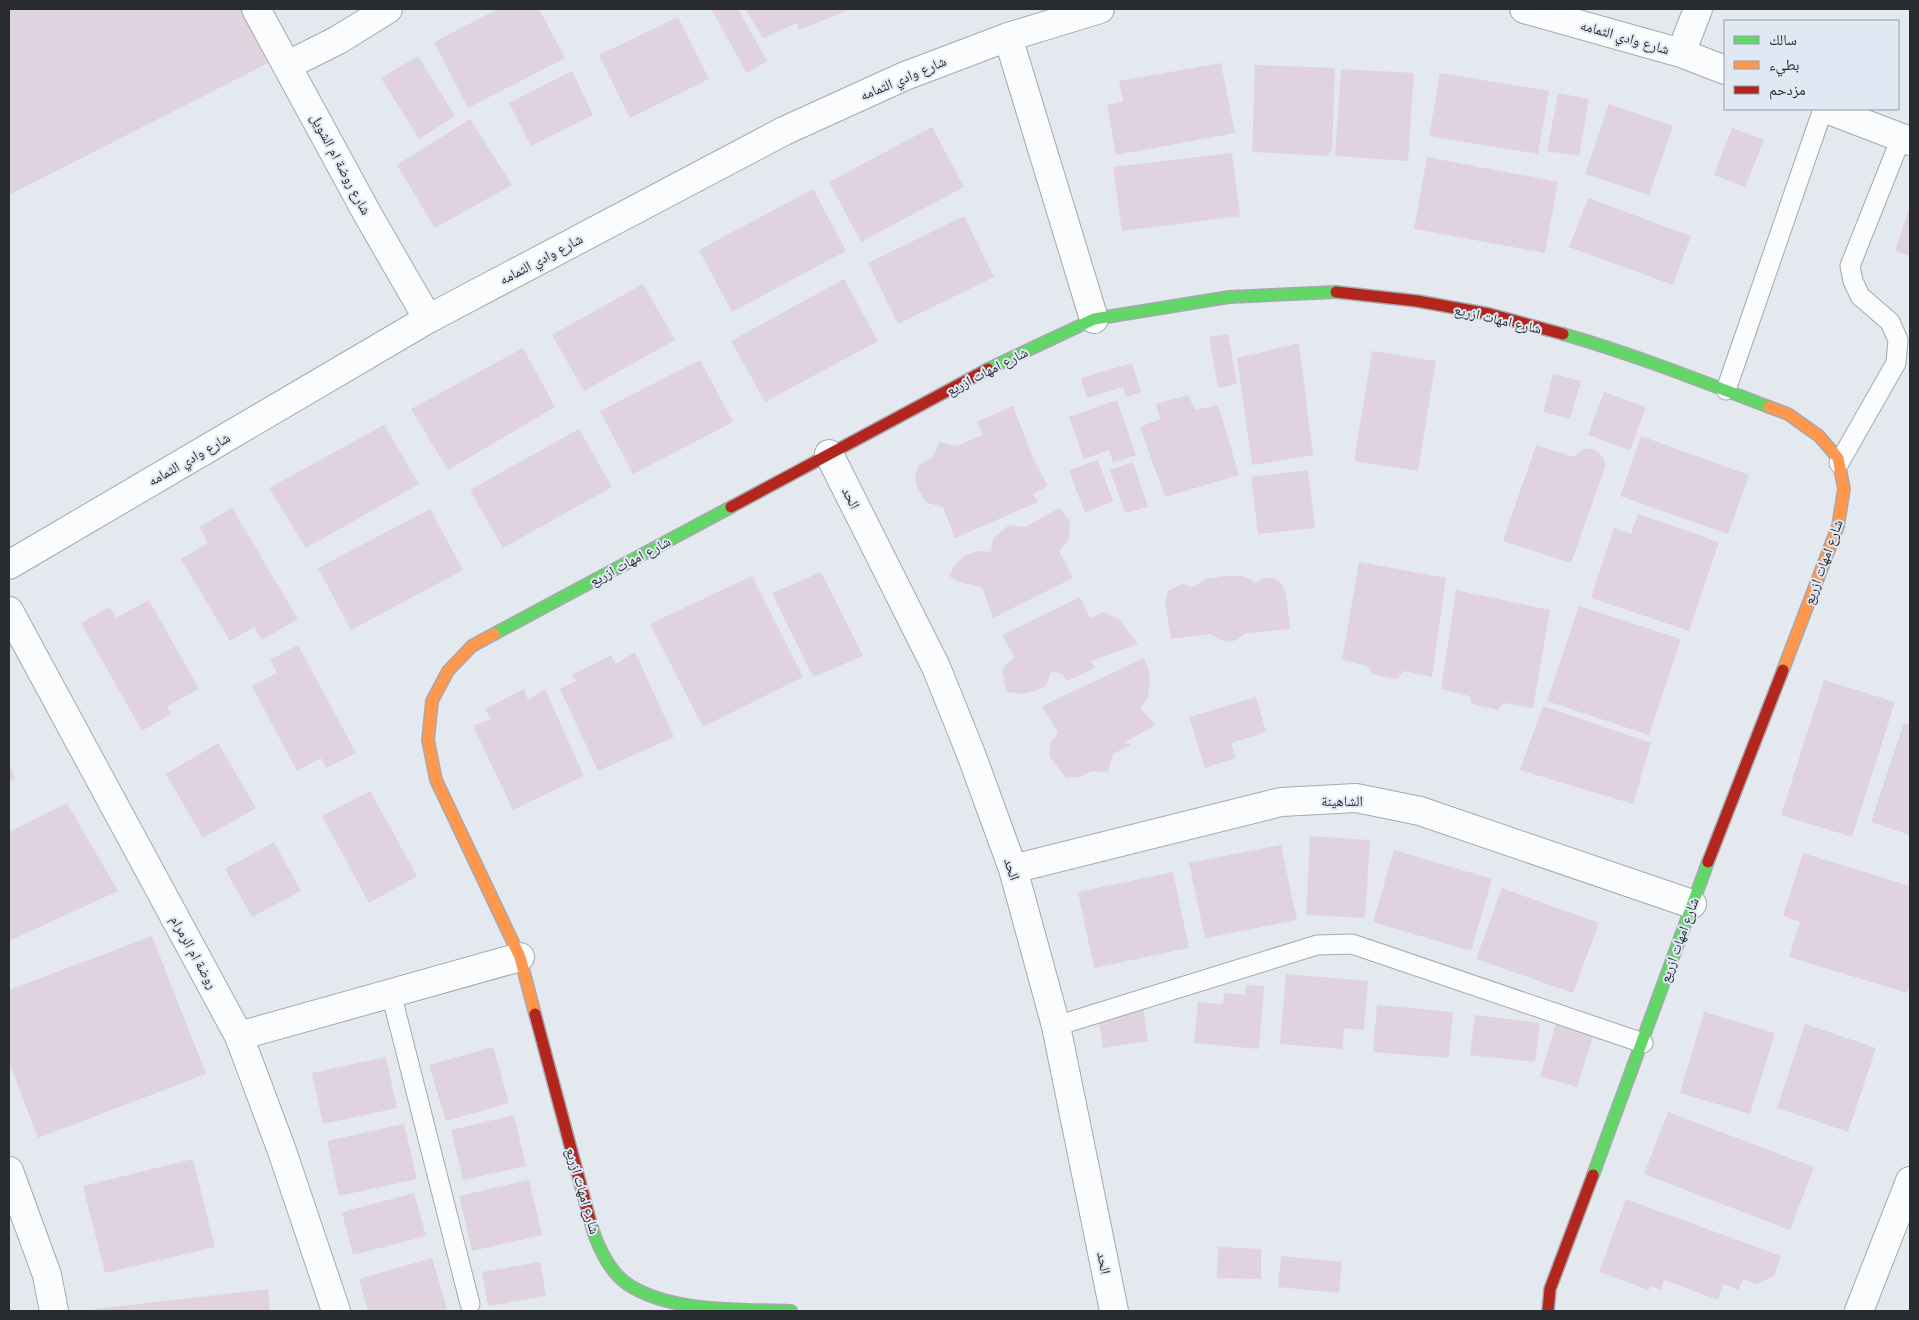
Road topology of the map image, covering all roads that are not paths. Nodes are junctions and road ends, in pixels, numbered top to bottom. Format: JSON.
{"nodes":[{"id":1,"x":256,"y":9,"type":"edge"},
{"id":2,"x":388,"y":9,"type":"edge"},
{"id":3,"x":1100,"y":9,"type":"edge"},
{"id":4,"x":1524,"y":9,"type":"edge"},
{"id":5,"x":1698,"y":9,"type":"edge"},
{"id":6,"x":1008,"y":37,"type":"junction"},
{"id":7,"x":1680,"y":53,"type":"junction"},
{"id":8,"x":288,"y":65,"type":"junction"},
{"id":9,"x":1724,"y":70,"type":"edge"},
{"id":10,"x":1823,"y":110,"type":"edge"},
{"id":11,"x":1829,"y":110,"type":"edge"},
{"id":12,"x":1906,"y":140,"type":"edge"},
{"id":13,"x":1094,"y":318,"type":"junction"},
{"id":14,"x":428,"y":319,"type":"junction"},
{"id":15,"x":1726,"y":390,"type":"junction"},
{"id":16,"x":829,"y":454,"type":"junction"},
{"id":17,"x":1839,"y":463,"type":"junction"},
{"id":18,"x":9,"y":564,"type":"edge"},
{"id":19,"x":9,"y":612,"type":"edge"},
{"id":20,"x":1013,"y":869,"type":"junction"},
{"id":21,"x":1692,"y":904,"type":"junction"},
{"id":22,"x":520,"y":957,"type":"junction"},
{"id":23,"x":391,"y":993,"type":"junction"},
{"id":24,"x":1056,"y":1026,"type":"junction"},
{"id":25,"x":239,"y":1036,"type":"junction"},
{"id":26,"x":1643,"y":1043,"type":"junction"},
{"id":27,"x":9,"y":1171,"type":"edge"},
{"id":28,"x":1910,"y":1181,"type":"edge"},
{"id":29,"x":470,"y":1304,"type":"dead end"},
{"id":30,"x":54,"y":1311,"type":"edge"},
{"id":31,"x":336,"y":1311,"type":"edge"},
{"id":32,"x":791,"y":1311,"type":"edge"},
{"id":33,"x":1114,"y":1311,"type":"edge"},
{"id":34,"x":1548,"y":1311,"type":"edge"},
{"id":35,"x":1859,"y":1311,"type":"edge"}],
"edges":[{"from":1,"to":8,"type":"street","name":"شارع روضة ام الشويل"},
{"from":2,"to":8,"type":"street"},
{"from":3,"to":6,"type":"street","name":"شارع وادي الثمامه"},
{"from":4,"to":7,"type":"street","name":"شارع وادي الثمامه"},
{"from":5,"to":7,"type":"street"},
{"from":6,"to":13,"type":"street"},
{"from":6,"to":14,"type":"street","name":"شارع وادي الثمامه"},
{"from":7,"to":9,"type":"street","name":"شارع وادي الثمامه"},
{"from":8,"to":14,"type":"street","name":"شارع روضة ام الشويل"},
{"from":10,"to":15,"type":"lane"},
{"from":11,"to":12,"type":"street"},
{"from":12,"to":17,"type":"lane"},
{"from":13,"to":15,"type":"street","name":"شارع امهات ازريع"},
{"from":13,"to":16,"type":"street","name":"شارع امهات ازريع"},
{"from":14,"to":18,"type":"street","name":"شارع وادي الثمامه"},
{"from":15,"to":17,"type":"street","name":"شارع امهات ازريع"},
{"from":16,"to":20,"type":"street","name":"الحد"},
{"from":16,"to":22,"type":"street","name":"شارع امهات ازريع"},
{"from":17,"to":21,"type":"street","name":"شارع امهات ازريع"},
{"from":19,"to":25,"type":"street","name":"روضة ام الرمرام"},
{"from":20,"to":21,"type":"street","name":"الشاهينة"},
{"from":20,"to":24,"type":"street","name":"الحد"},
{"from":21,"to":26,"type":"street","name":"شارع امهات ازريع"},
{"from":22,"to":23,"type":"street"},
{"from":22,"to":32,"type":"street","name":"شارع امهات ازريع"},
{"from":23,"to":25,"type":"street"},
{"from":23,"to":29,"type":"lane"},
{"from":24,"to":26,"type":"lane"},
{"from":24,"to":33,"type":"street","name":"الحد"},
{"from":25,"to":31,"type":"street","name":"روضة ام الرمرام"},
{"from":26,"to":34,"type":"street","name":"شارع امهات ازريع"},
{"from":27,"to":30,"type":"street"},
{"from":28,"to":35,"type":"street"}]}
